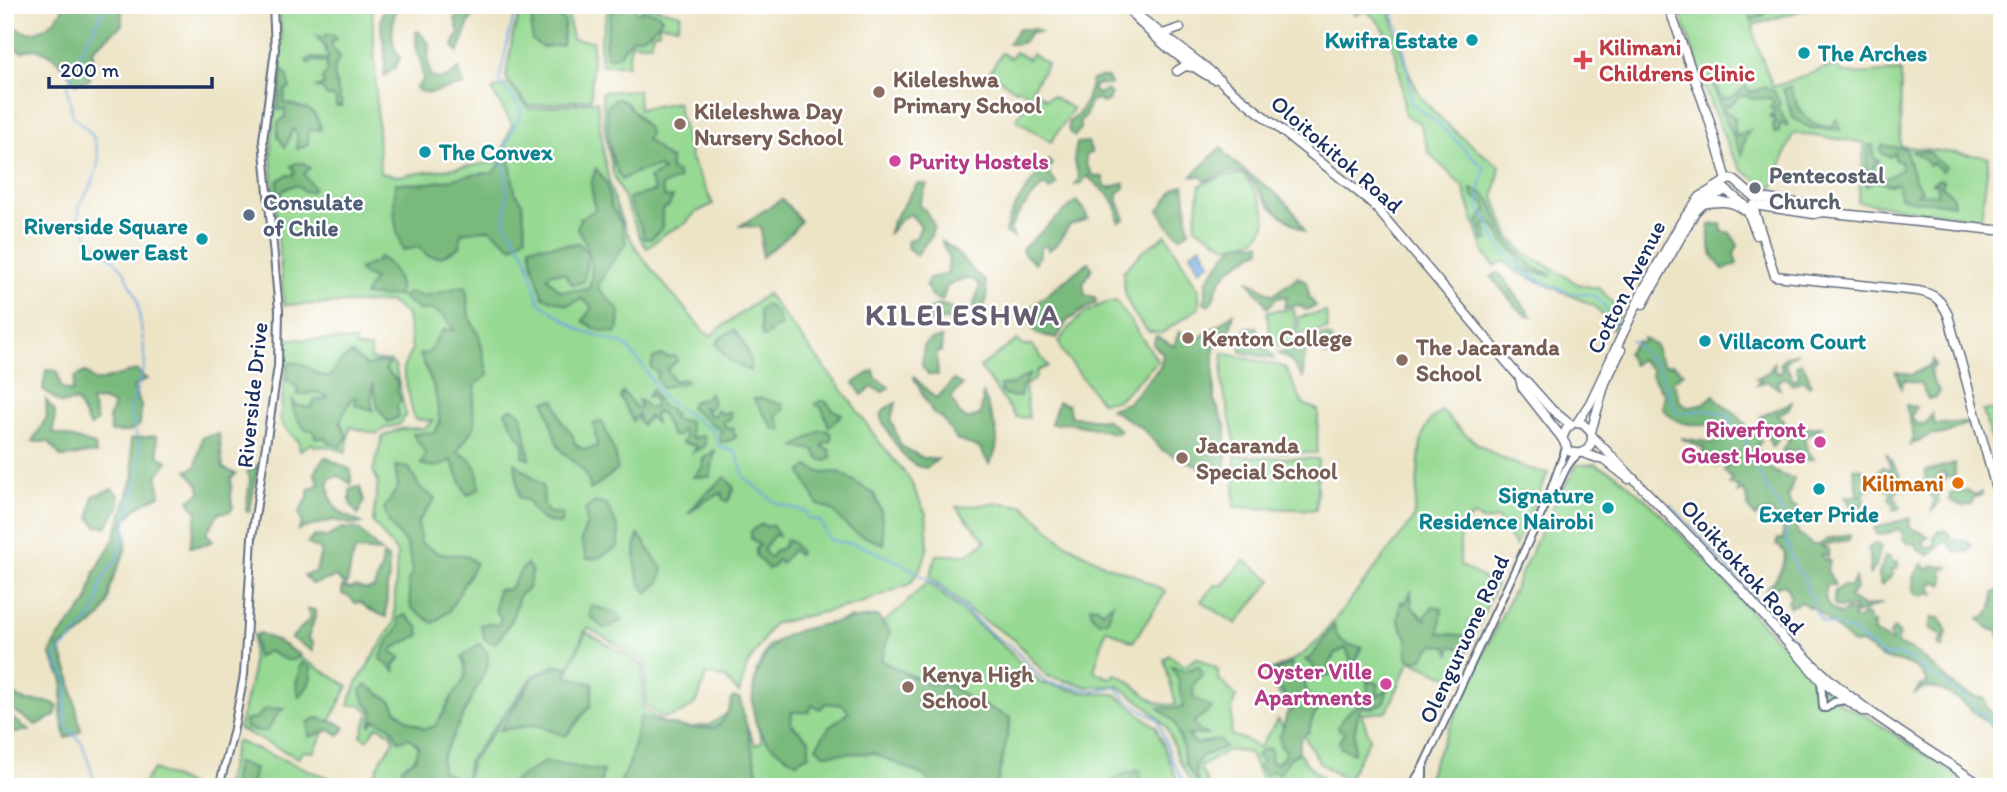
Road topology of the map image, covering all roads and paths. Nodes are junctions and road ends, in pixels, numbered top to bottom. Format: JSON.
{"nodes":[{"id":1,"x":273,"y":5,"type":"edge"},
{"id":2,"x":1668,"y":5,"type":"edge"},
{"id":3,"x":1127,"y":6,"type":"edge"},
{"id":4,"x":1180,"y":28,"type":"dead end"},
{"id":5,"x":1163,"y":34,"type":"junction"},
{"id":6,"x":1195,"y":68,"type":"junction"},
{"id":7,"x":1177,"y":71,"type":"dead end"},
{"id":8,"x":1226,"y":86,"type":"junction"},
{"id":9,"x":1708,"y":116,"type":"junction"},
{"id":10,"x":1722,"y":166,"type":"junction"},
{"id":11,"x":1729,"y":184,"type":"junction"},
{"id":12,"x":1709,"y":192,"type":"junction"},
{"id":13,"x":1750,"y":204,"type":"junction"},
{"id":14,"x":1700,"y":205,"type":"junction"},
{"id":15,"x":2000,"y":231,"type":"edge"},
{"id":16,"x":1520,"y":378,"type":"junction"},
{"id":17,"x":1574,"y":424,"type":"junction"},
{"id":18,"x":1592,"y":434,"type":"junction"},
{"id":19,"x":1562,"y":438,"type":"junction"},
{"id":20,"x":1566,"y":448,"type":"junction"},
{"id":21,"x":1580,"y":453,"type":"junction"},
{"id":22,"x":1635,"y":481,"type":"junction"},
{"id":23,"x":1545,"y":506,"type":"junction"},
{"id":24,"x":2002,"y":510,"type":"edge"},
{"id":25,"x":1791,"y":646,"type":"junction"},
{"id":26,"x":1821,"y":681,"type":"junction"},
{"id":27,"x":1846,"y":700,"type":"junction"},
{"id":28,"x":1868,"y":711,"type":"junction"},
{"id":29,"x":1423,"y":767,"type":"junction"},
{"id":30,"x":219,"y":787,"type":"edge"},
{"id":31,"x":1410,"y":787,"type":"edge"},
{"id":32,"x":1418,"y":787,"type":"edge"},
{"id":33,"x":1984,"y":787,"type":"edge"}],
"edges":[{"from":1,"to":30,"type":"street","name":"Riverside Drive"},
{"from":2,"to":9,"type":"main road"},
{"from":3,"to":5,"type":"main road","name":"Oloitokitok Road"},
{"from":3,"to":6,"type":"main road","name":"Oloitokitok Road"},
{"from":4,"to":5,"type":"main road"},
{"from":5,"to":8,"type":"main road","name":"Oloitokitok Road"},
{"from":6,"to":7,"type":"main road"},
{"from":6,"to":8,"type":"main road","name":"Oloitokitok Road"},
{"from":8,"to":16,"type":"main road","name":"Oloitokitok Road"},
{"from":9,"to":10,"type":"main road"},
{"from":9,"to":11,"type":"main road"},
{"from":10,"to":11,"type":"main road"},
{"from":10,"to":12,"type":"main road"},
{"from":11,"to":12,"type":"main road","name":"Cotton Avenue"},
{"from":11,"to":13,"type":"main road"},
{"from":11,"to":14,"type":"main road","name":"Cotton Avenue"},
{"from":12,"to":17,"type":"main road","name":"Cotton Avenue"},
{"from":13,"to":14,"type":"main road"},
{"from":13,"to":15,"type":"main road"},
{"from":13,"to":24,"type":"main road"},
{"from":14,"to":18,"type":"main road","name":"Cotton Avenue"},
{"from":16,"to":17,"type":"main road"},
{"from":16,"to":19,"type":"main road"},
{"from":17,"to":18,"type":"main road"},
{"from":17,"to":19,"type":"main road"},
{"from":18,"to":21,"type":"main road"},
{"from":18,"to":22,"type":"main road","name":"Oloiktoktok Road"},
{"from":19,"to":20,"type":"main road"},
{"from":20,"to":21,"type":"main road"},
{"from":20,"to":23,"type":"street","name":"Olenguruone Road"},
{"from":21,"to":22,"type":"main road","name":"Oloiktoktok Road"},
{"from":21,"to":23,"type":"street","name":"Olenguruone Road"},
{"from":22,"to":25,"type":"main road","name":"Oloiktoktok Road"},
{"from":23,"to":29,"type":"street","name":"Olenguruone Road"},
{"from":25,"to":26,"type":"main road","name":"Oloiktoktok Road"},
{"from":25,"to":28,"type":"main road"},
{"from":26,"to":27,"type":"main road","name":"Oloiktoktok Road"},
{"from":26,"to":27,"type":"street"},
{"from":27,"to":28,"type":"main road","name":"Oloiktoktok Road"},
{"from":28,"to":33,"type":"main road"},
{"from":29,"to":31,"type":"street"},
{"from":29,"to":32,"type":"street","name":"Olenguruone Road"}]}
